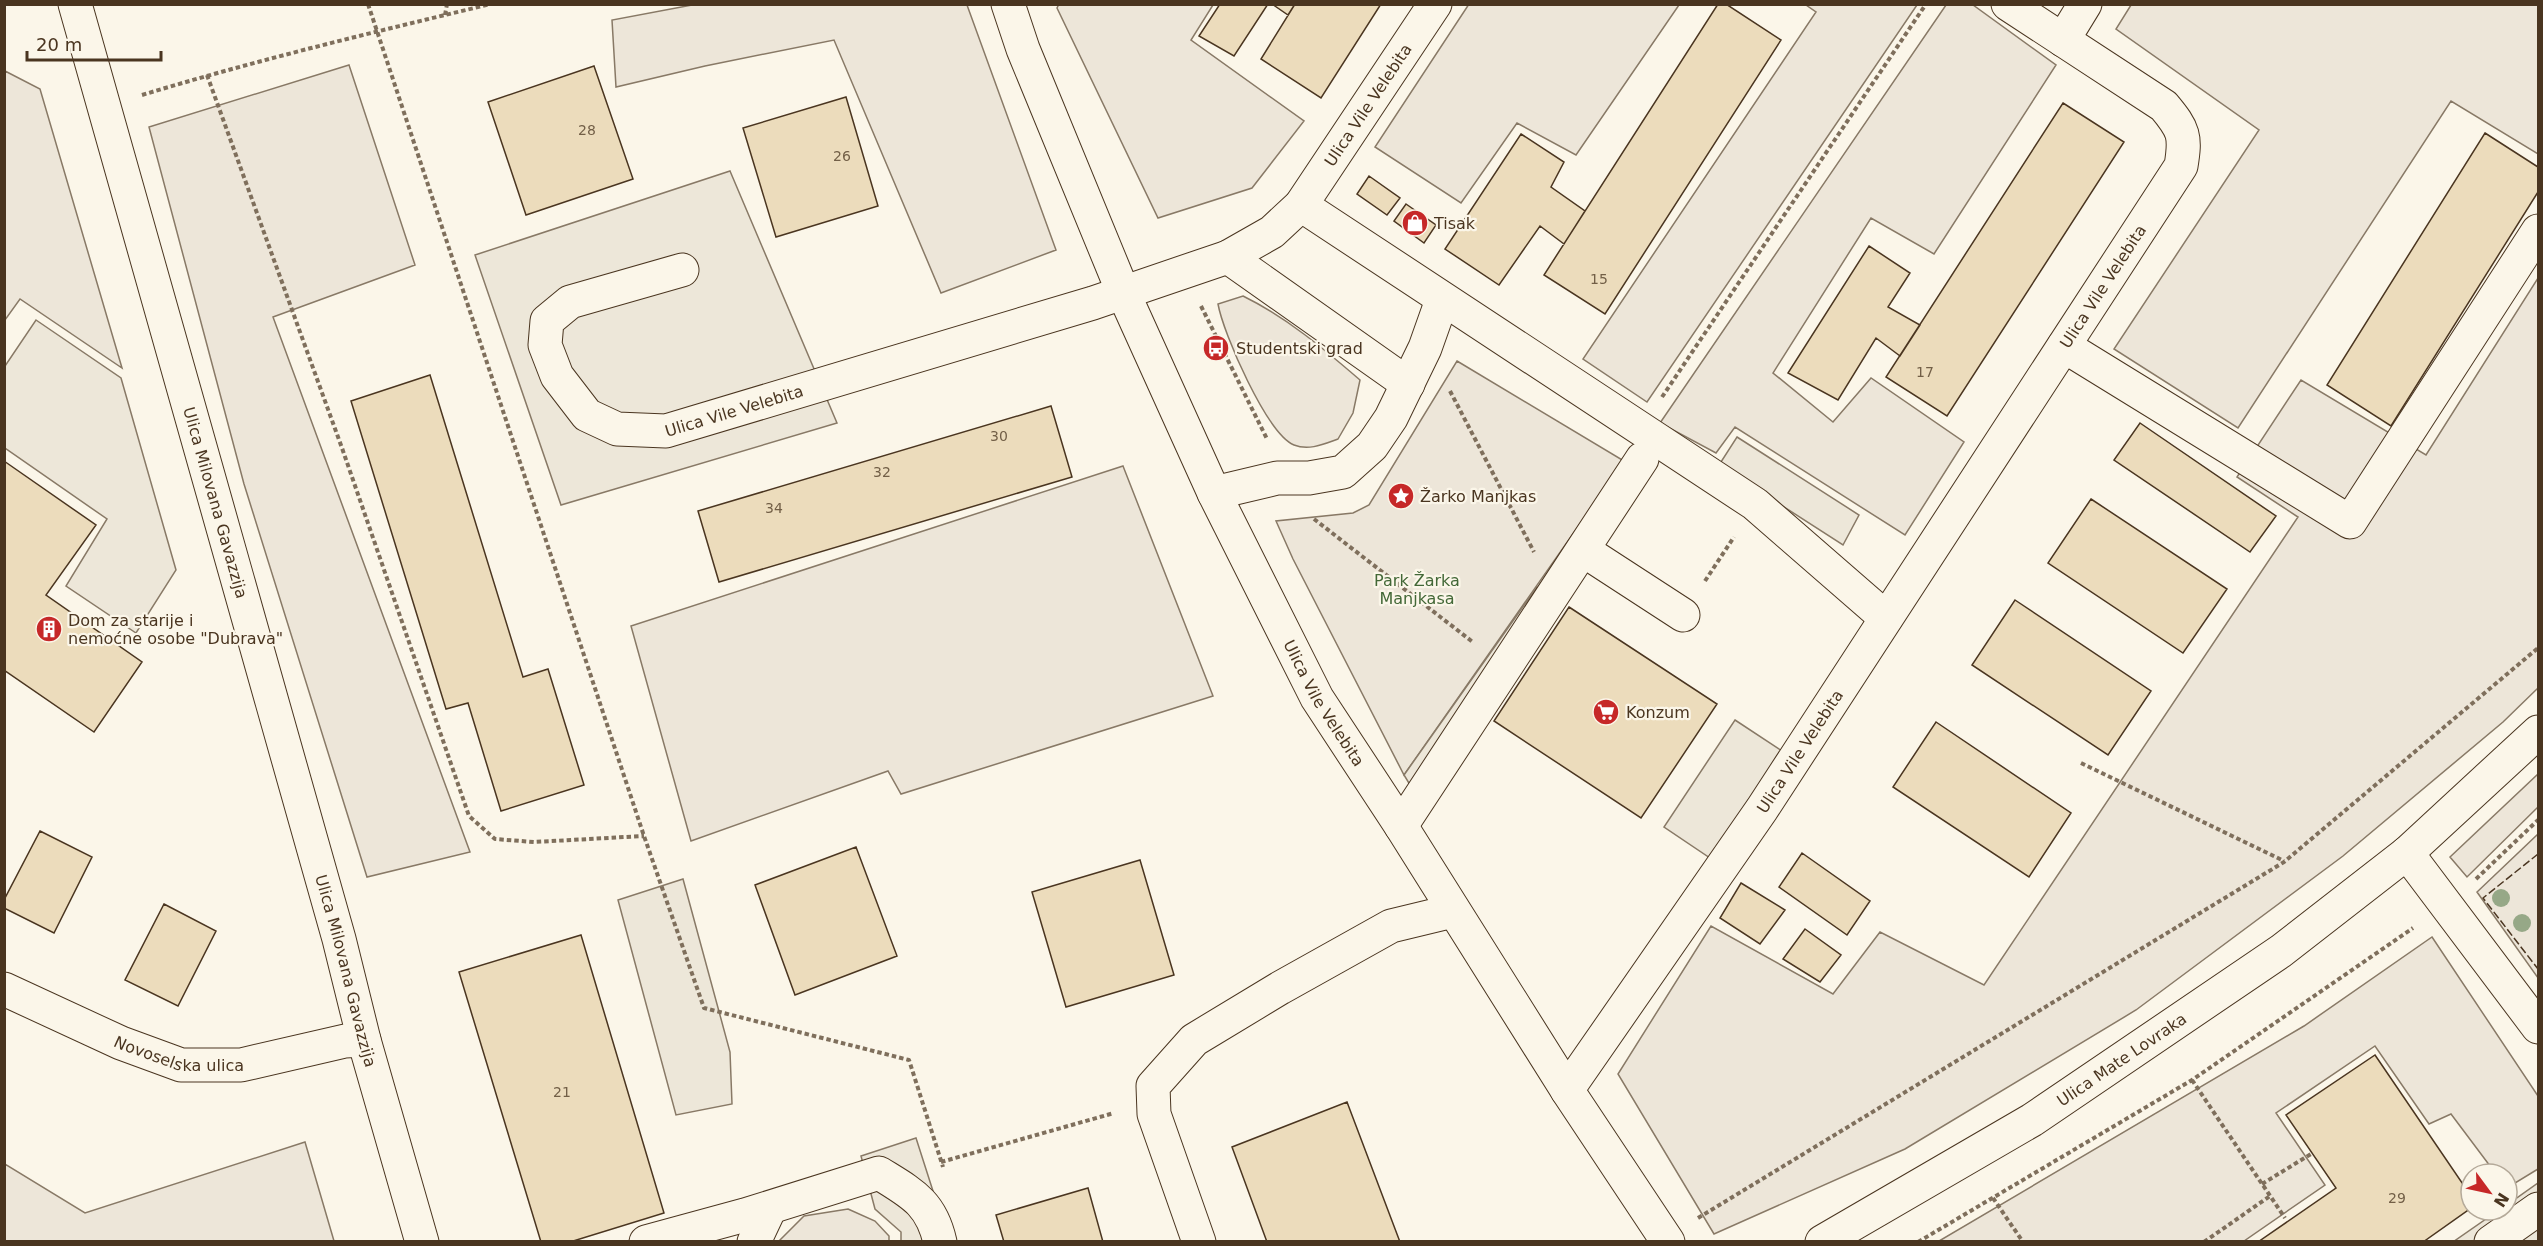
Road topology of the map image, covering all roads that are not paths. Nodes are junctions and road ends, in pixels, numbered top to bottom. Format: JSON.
{"nodes":[{"id":1,"x":75,"y":4,"type":"edge"},
{"id":2,"x":1008,"y":4,"type":"edge"},
{"id":3,"x":1435,"y":4,"type":"edge"},
{"id":4,"x":2008,"y":4,"type":"edge"},
{"id":5,"x":2085,"y":4,"type":"edge"},
{"id":6,"x":2063,"y":40,"type":"junction"},
{"id":7,"x":1301,"y":205,"type":"junction"},
{"id":8,"x":2538,"y":231,"type":"edge"},
{"id":9,"x":1228,"y":257,"type":"junction"},
{"id":10,"x":682,"y":270,"type":"dead end"},
{"id":11,"x":1123,"y":292,"type":"junction"},
{"id":12,"x":1442,"y":300,"type":"junction"},
{"id":13,"x":2064,"y":346,"type":"junction"},
{"id":14,"x":1408,"y":384,"type":"junction"},
{"id":15,"x":1641,"y":444,"type":"junction"},
{"id":16,"x":1214,"y":493,"type":"junction"},
{"id":17,"x":1583,"y":550,"type":"junction"},
{"id":18,"x":1683,"y":615,"type":"road end"},
{"id":19,"x":1886,"y":618,"type":"junction"},
{"id":20,"x":2538,"y":732,"type":"edge"},
{"id":21,"x":1401,"y":826,"type":"junction"},
{"id":22,"x":2407,"y":853,"type":"junction"},
{"id":23,"x":1453,"y":911,"type":"junction"},
{"id":24,"x":4,"y":989,"type":"edge"},
{"id":25,"x":2538,"y":1027,"type":"edge"},
{"id":26,"x":364,"y":1040,"type":"junction"},
{"id":27,"x":1567,"y":1090,"type":"junction"},
{"id":28,"x":770,"y":1208,"type":"junction"},
{"id":29,"x":2538,"y":1209,"type":"edge"},
{"id":30,"x":1667,"y":1240,"type":"edge"},
{"id":31,"x":422,"y":1242,"type":"edge"},
{"id":32,"x":646,"y":1242,"type":"edge"},
{"id":33,"x":754,"y":1242,"type":"edge"},
{"id":34,"x":940,"y":1242,"type":"edge"},
{"id":35,"x":1198,"y":1242,"type":"edge"},
{"id":36,"x":1822,"y":1242,"type":"edge"},
{"id":37,"x":2491,"y":1242,"type":"edge"}],
"edges":[{"from":1,"to":26,"type":"street","name":"Ulica Milovana Gavazzija"},
{"from":2,"to":11,"type":"street","name":"Ulica Vile Velebita"},
{"from":3,"to":7,"type":"street","name":"Ulica Vile Velebita"},
{"from":4,"to":6,"type":"street","name":"Ulica Vile Velebita"},
{"from":5,"to":6,"type":"street"},
{"from":6,"to":13,"type":"street","name":"Ulica Vile Velebita"},
{"from":7,"to":9,"type":"street","name":"Ulica Vile Velebita"},
{"from":7,"to":12,"type":"street"},
{"from":8,"to":13,"type":"street"},
{"from":9,"to":11,"type":"street","name":"Ulica Vile Velebita"},
{"from":9,"to":14,"type":"street"},
{"from":10,"to":11,"type":"street","name":"Ulica Vile Velebita"},
{"from":11,"to":16,"type":"street","name":"Ulica Vile Velebita"},
{"from":12,"to":14,"type":"street"},
{"from":12,"to":15,"type":"street"},
{"from":13,"to":19,"type":"street","name":"Ulica Vile Velebita"},
{"from":14,"to":16,"type":"street"},
{"from":15,"to":17,"type":"street"},
{"from":15,"to":19,"type":"street"},
{"from":16,"to":21,"type":"street","name":"Ulica Vile Velebita"},
{"from":17,"to":18,"type":"street"},
{"from":17,"to":21,"type":"street"},
{"from":19,"to":27,"type":"street","name":"Ulica Vile Velebita"},
{"from":20,"to":22,"type":"street","name":"Ulica Mate Lovraka"},
{"from":21,"to":23,"type":"street","name":"Ulica Vile Velebita"},
{"from":22,"to":25,"type":"street"},
{"from":22,"to":36,"type":"street","name":"Ulica Mate Lovraka"},
{"from":23,"to":27,"type":"street","name":"Ulica Vile Velebita"},
{"from":23,"to":35,"type":"street"},
{"from":24,"to":26,"type":"street","name":"Novoselska ulica"},
{"from":26,"to":31,"type":"street","name":"Ulica Milovana Gavazzija"},
{"from":27,"to":30,"type":"street","name":"Ulica Vile Velebita"},
{"from":28,"to":32,"type":"street"},
{"from":28,"to":33,"type":"street"},
{"from":28,"to":34,"type":"street"},
{"from":29,"to":37,"type":"street"}]}
